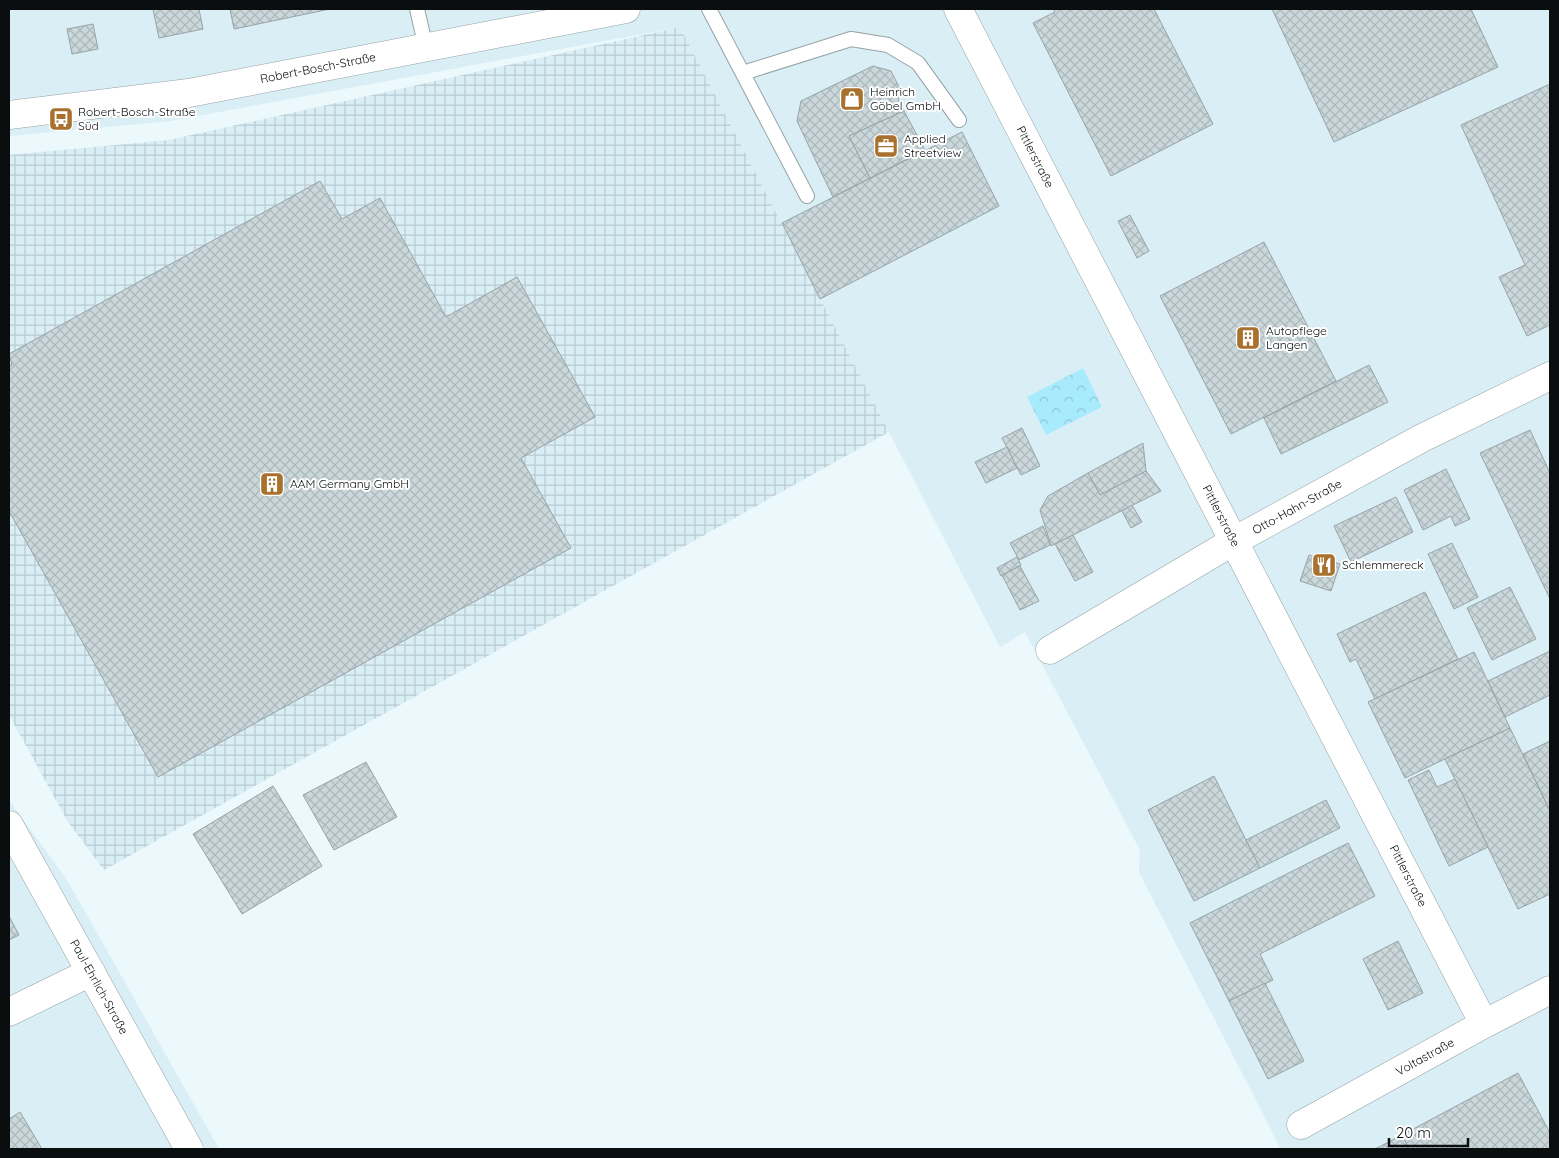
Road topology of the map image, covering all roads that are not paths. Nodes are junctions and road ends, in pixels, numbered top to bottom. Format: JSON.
{"nodes":[{"id":1,"x":417,"y":9,"type":"edge"},
{"id":2,"x":626,"y":9,"type":"edge"},
{"id":3,"x":709,"y":9,"type":"edge"},
{"id":4,"x":958,"y":9,"type":"edge"},
{"id":5,"x":583,"y":13,"type":"edge"},
{"id":6,"x":426,"y":48,"type":"junction"},
{"id":7,"x":743,"y":73,"type":"junction"},
{"id":8,"x":9,"y":115,"type":"edge"},
{"id":9,"x":959,"y":120,"type":"dead end"},
{"id":10,"x":807,"y":196,"type":"dead end"},
{"id":11,"x":1550,"y":376,"type":"edge"},
{"id":12,"x":1234,"y":541,"type":"junction"},
{"id":13,"x":1050,"y":650,"type":"dead end"},
{"id":14,"x":9,"y":825,"type":"edge"},
{"id":15,"x":91,"y":972,"type":"junction"},
{"id":16,"x":1550,"y":990,"type":"edge"},
{"id":17,"x":9,"y":1012,"type":"edge"},
{"id":18,"x":1484,"y":1024,"type":"junction"},
{"id":19,"x":1301,"y":1125,"type":"dead end"},
{"id":20,"x":189,"y":1149,"type":"edge"}],
"edges":[{"from":1,"to":6,"type":"lane"},
{"from":2,"to":5,"type":"street","name":"Robert-Bosch-Straße"},
{"from":3,"to":7,"type":"lane"},
{"from":4,"to":12,"type":"street","name":"Pittlerstraße"},
{"from":5,"to":6,"type":"street","name":"Robert-Bosch-Straße"},
{"from":6,"to":8,"type":"street","name":"Robert-Bosch-Straße"},
{"from":7,"to":9,"type":"lane"},
{"from":7,"to":10,"type":"lane"},
{"from":11,"to":12,"type":"street","name":"Otto-Hahn-Straße"},
{"from":12,"to":13,"type":"street","name":"Otto-Hahn-Straße"},
{"from":12,"to":18,"type":"street","name":"Pittlerstraße"},
{"from":14,"to":15,"type":"street","name":"Paul-Ehrlich-Straße"},
{"from":15,"to":17,"type":"street"},
{"from":15,"to":20,"type":"street","name":"Paul-Ehrlich-Straße"},
{"from":16,"to":18,"type":"street","name":"Voltastraße"},
{"from":18,"to":19,"type":"street","name":"Voltastraße"}]}
